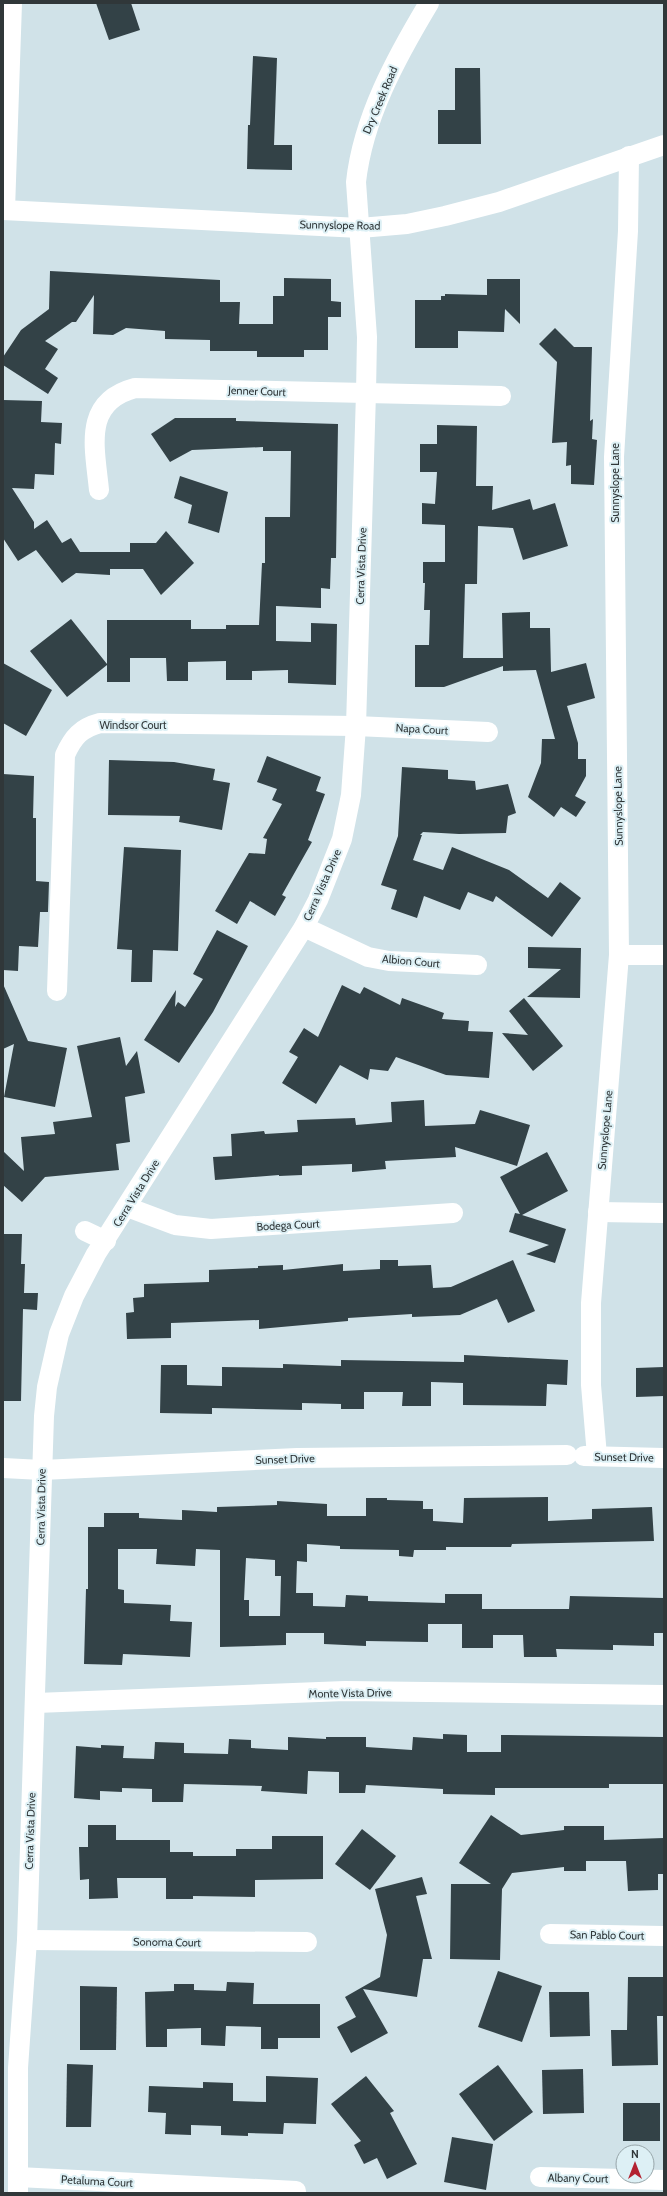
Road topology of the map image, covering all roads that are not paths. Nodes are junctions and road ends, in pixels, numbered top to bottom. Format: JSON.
{"nodes":[{"id":1,"x":12,"y":3,"type":"edge"},
{"id":2,"x":429,"y":3,"type":"edge"},
{"id":3,"x":664,"y":145,"type":"edge"},
{"id":4,"x":629,"y":156,"type":"junction"},
{"id":5,"x":4,"y":210,"type":"edge"},
{"id":6,"x":360,"y":228,"type":"junction"},
{"id":7,"x":366,"y":393,"type":"junction"},
{"id":8,"x":501,"y":396,"type":"dead end"},
{"id":9,"x":99,"y":490,"type":"dead end"},
{"id":10,"x":356,"y":726,"type":"junction"},
{"id":11,"x":488,"y":732,"type":"dead end"},
{"id":12,"x":304,"y":927,"type":"junction"},
{"id":13,"x":619,"y":954,"type":"junction"},
{"id":14,"x":664,"y":954,"type":"edge"},
{"id":15,"x":477,"y":965,"type":"dead end"},
{"id":16,"x":57,"y":991,"type":"dead end"},
{"id":17,"x":127,"y":1207,"type":"junction"},
{"id":18,"x":598,"y":1212,"type":"junction"},
{"id":19,"x":453,"y":1213,"type":"dead end"},
{"id":20,"x":664,"y":1213,"type":"edge"},
{"id":21,"x":85,"y":1231,"type":"dead end"},
{"id":22,"x":106,"y":1241,"type":"junction"},
{"id":23,"x":583,"y":1456,"type":"junction"},
{"id":24,"x":664,"y":1458,"type":"edge"},
{"id":25,"x":3,"y":1468,"type":"edge"},
{"id":26,"x":42,"y":1470,"type":"junction"},
{"id":27,"x":664,"y":1695,"type":"edge"},
{"id":28,"x":36,"y":1703,"type":"junction"},
{"id":29,"x":550,"y":1934,"type":"dead end"},
{"id":30,"x":664,"y":1936,"type":"edge"},
{"id":31,"x":27,"y":1940,"type":"junction"},
{"id":32,"x":307,"y":1942,"type":"dead end"},
{"id":33,"x":540,"y":2177,"type":"dead end"},
{"id":34,"x":664,"y":2180,"type":"edge"},
{"id":35,"x":18,"y":2185,"type":"edge"},
{"id":36,"x":296,"y":2191,"type":"dead end"}],
"edges":[{"from":1,"to":5,"type":"street"},
{"from":2,"to":6,"type":"street","name":"Dry Creek Road"},
{"from":3,"to":4,"type":"street","name":"Sunnyslope Road"},
{"from":4,"to":6,"type":"street","name":"Sunnyslope Road"},
{"from":4,"to":13,"type":"street","name":"Sunnyslope Lane"},
{"from":5,"to":6,"type":"street","name":"Sunnyslope Road"},
{"from":6,"to":7,"type":"street","name":"Cerra Vista Drive"},
{"from":7,"to":8,"type":"street","name":"Jenner Court"},
{"from":7,"to":9,"type":"street","name":"Jenner Court"},
{"from":7,"to":10,"type":"street","name":"Cerra Vista Drive"},
{"from":10,"to":11,"type":"street","name":"Napa Court"},
{"from":10,"to":12,"type":"street","name":"Cerra Vista Drive"},
{"from":10,"to":16,"type":"street","name":"Windsor Court"},
{"from":12,"to":15,"type":"street","name":"Albion Court"},
{"from":12,"to":17,"type":"street","name":"Cerra Vista Drive"},
{"from":13,"to":14,"type":"street"},
{"from":13,"to":18,"type":"street","name":"Sunnyslope Lane"},
{"from":17,"to":19,"type":"street","name":"Bodega Court"},
{"from":17,"to":22,"type":"street","name":"Cerra Vista Drive"},
{"from":18,"to":20,"type":"street"},
{"from":18,"to":23,"type":"street","name":"Sunnyslope Lane"},
{"from":21,"to":22,"type":"street"},
{"from":22,"to":26,"type":"street","name":"Cerra Vista Drive"},
{"from":23,"to":24,"type":"street","name":"Sunset Drive"},
{"from":23,"to":26,"type":"street","name":"Sunset Drive"},
{"from":25,"to":26,"type":"street","name":"Sunset Drive"},
{"from":26,"to":28,"type":"street","name":"Cerra Vista Drive"},
{"from":27,"to":28,"type":"street","name":"Monte Vista Drive"},
{"from":28,"to":31,"type":"street","name":"Cerra Vista Drive"},
{"from":29,"to":30,"type":"street","name":"San Pablo Court"},
{"from":31,"to":32,"type":"street","name":"Sonoma Court"},
{"from":31,"to":35,"type":"street","name":"Cerra Vista Drive"},
{"from":33,"to":34,"type":"street","name":"Albany Court"},
{"from":35,"to":36,"type":"street","name":"Petaluma Court"}]}
